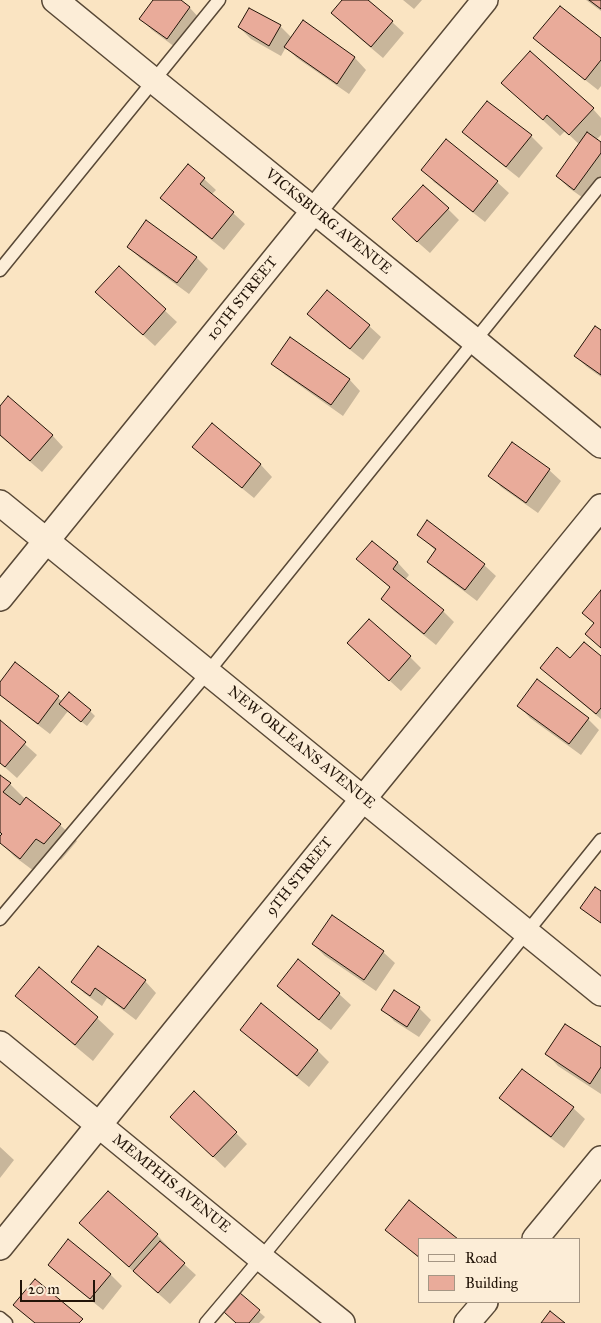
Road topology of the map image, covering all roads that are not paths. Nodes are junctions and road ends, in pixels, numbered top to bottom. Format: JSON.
{"nodes":[{"id":1,"x":55,"y":0,"type":"edge"},
{"id":2,"x":219,"y":0,"type":"edge"},
{"id":3,"x":485,"y":0,"type":"edge"},
{"id":4,"x":154,"y":82,"type":"junction"},
{"id":5,"x":601,"y":184,"type":"edge"},
{"id":6,"x":314,"y":211,"type":"junction"},
{"id":7,"x":0,"y":270,"type":"edge"},
{"id":8,"x":475,"y":341,"type":"junction"},
{"id":9,"x":601,"y":445,"type":"edge"},
{"id":10,"x":0,"y":503,"type":"edge"},
{"id":11,"x":601,"y":507,"type":"edge"},
{"id":12,"x":47,"y":541,"type":"junction"},
{"id":13,"x":0,"y":598,"type":"edge"},
{"id":14,"x":208,"y":672,"type":"junction"},
{"id":15,"x":363,"y":799,"type":"junction"},
{"id":16,"x":601,"y":840,"type":"edge"},
{"id":17,"x":0,"y":918,"type":"edge"},
{"id":18,"x":527,"y":932,"type":"junction"},
{"id":19,"x":601,"y":993,"type":"edge"},
{"id":20,"x":0,"y":1044,"type":"edge"},
{"id":21,"x":100,"y":1125,"type":"junction"},
{"id":22,"x":601,"y":1158,"type":"edge"},
{"id":23,"x":536,"y":1238,"type":"edge"},
{"id":24,"x":0,"y":1247,"type":"edge"},
{"id":25,"x":261,"y":1258,"type":"junction"},
{"id":26,"x":484,"y":1303,"type":"edge"},
{"id":27,"x":0,"y":1318,"type":"edge"},
{"id":28,"x":6,"y":1323,"type":"edge"},
{"id":29,"x":206,"y":1323,"type":"edge"},
{"id":30,"x":342,"y":1323,"type":"edge"},
{"id":31,"x":467,"y":1323,"type":"edge"}],
"edges":[{"from":1,"to":4,"type":"street","name":"VICKSBURG AVENUE"},
{"from":2,"to":4,"type":"lane"},
{"from":3,"to":6,"type":"street","name":"10TH STREET"},
{"from":4,"to":6,"type":"street","name":"VICKSBURG AVENUE"},
{"from":4,"to":7,"type":"lane"},
{"from":5,"to":8,"type":"lane"},
{"from":6,"to":8,"type":"street","name":"VICKSBURG AVENUE"},
{"from":6,"to":12,"type":"street","name":"10TH STREET"},
{"from":8,"to":9,"type":"street","name":"VICKSBURG AVENUE"},
{"from":8,"to":14,"type":"lane"},
{"from":10,"to":12,"type":"street","name":"NEW ORLEANS AVENUE"},
{"from":11,"to":15,"type":"street","name":"9TH STREET"},
{"from":12,"to":13,"type":"street","name":"10TH STREET"},
{"from":12,"to":14,"type":"street","name":"NEW ORLEANS AVENUE"},
{"from":14,"to":15,"type":"street","name":"NEW ORLEANS AVENUE"},
{"from":14,"to":17,"type":"lane"},
{"from":15,"to":18,"type":"street","name":"NEW ORLEANS AVENUE"},
{"from":15,"to":21,"type":"street","name":"9TH STREET"},
{"from":16,"to":18,"type":"lane"},
{"from":18,"to":19,"type":"street","name":"NEW ORLEANS AVENUE"},
{"from":18,"to":25,"type":"lane"},
{"from":20,"to":21,"type":"street","name":"MEMPHIS AVENUE"},
{"from":21,"to":24,"type":"street","name":"9TH STREET"},
{"from":21,"to":25,"type":"street","name":"MEMPHIS AVENUE"},
{"from":22,"to":23,"type":"street"},
{"from":25,"to":29,"type":"lane"},
{"from":25,"to":30,"type":"street","name":"MEMPHIS AVENUE"},
{"from":26,"to":31,"type":"street"},
{"from":27,"to":28,"type":"lane"}]}
